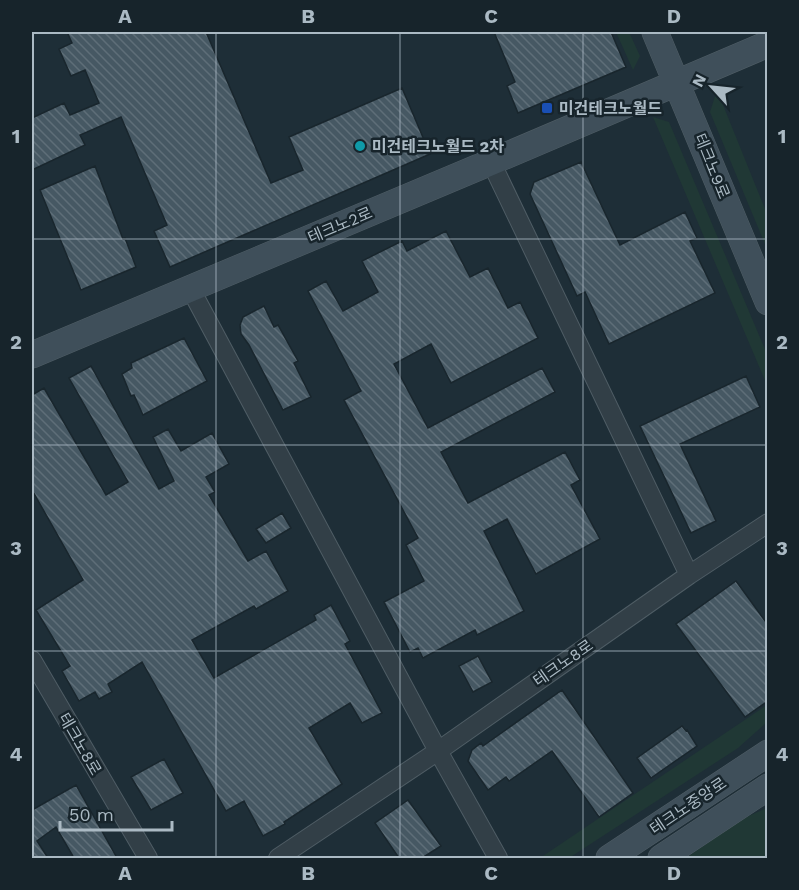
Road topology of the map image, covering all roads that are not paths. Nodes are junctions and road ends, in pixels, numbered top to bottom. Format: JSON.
{"nodes":[{"id":1,"x":655,"y":32,"type":"edge"},
{"id":2,"x":768,"y":44,"type":"edge"},
{"id":3,"x":677,"y":83,"type":"junction"},
{"id":4,"x":491,"y":162,"type":"junction"},
{"id":5,"x":190,"y":288,"type":"junction"},
{"id":6,"x":768,"y":302,"type":"edge"},
{"id":7,"x":32,"y":355,"type":"edge"},
{"id":8,"x":768,"y":523,"type":"edge"},
{"id":9,"x":689,"y":575,"type":"junction"},
{"id":10,"x":32,"y":660,"type":"edge"},
{"id":11,"x":438,"y":751,"type":"junction"},
{"id":12,"x":768,"y":753,"type":"edge"},
{"id":13,"x":768,"y":787,"type":"edge"},
{"id":14,"x":148,"y":858,"type":"edge"},
{"id":15,"x":278,"y":858,"type":"edge"},
{"id":16,"x":498,"y":858,"type":"edge"},
{"id":17,"x":609,"y":858,"type":"edge"},
{"id":18,"x":661,"y":858,"type":"edge"}],
"edges":[{"from":1,"to":3,"type":"street","name":"테크노9로"},
{"from":2,"to":3,"type":"street","name":"테크노2로"},
{"from":3,"to":4,"type":"street","name":"테크노2로"},
{"from":3,"to":6,"type":"street","name":"테크노9로"},
{"from":4,"to":5,"type":"street","name":"테크노2로"},
{"from":4,"to":9,"type":"street"},
{"from":5,"to":7,"type":"street","name":"테크노2로"},
{"from":5,"to":11,"type":"street"},
{"from":8,"to":9,"type":"street","name":"테크노8로"},
{"from":9,"to":11,"type":"street","name":"테크노8로"},
{"from":10,"to":14,"type":"street","name":"테크노8로"},
{"from":11,"to":15,"type":"street","name":"테크노8로"},
{"from":11,"to":16,"type":"street"},
{"from":12,"to":17,"type":"street","name":"테크노중앙로"},
{"from":13,"to":18,"type":"street","name":"테크노중앙로"}]}
